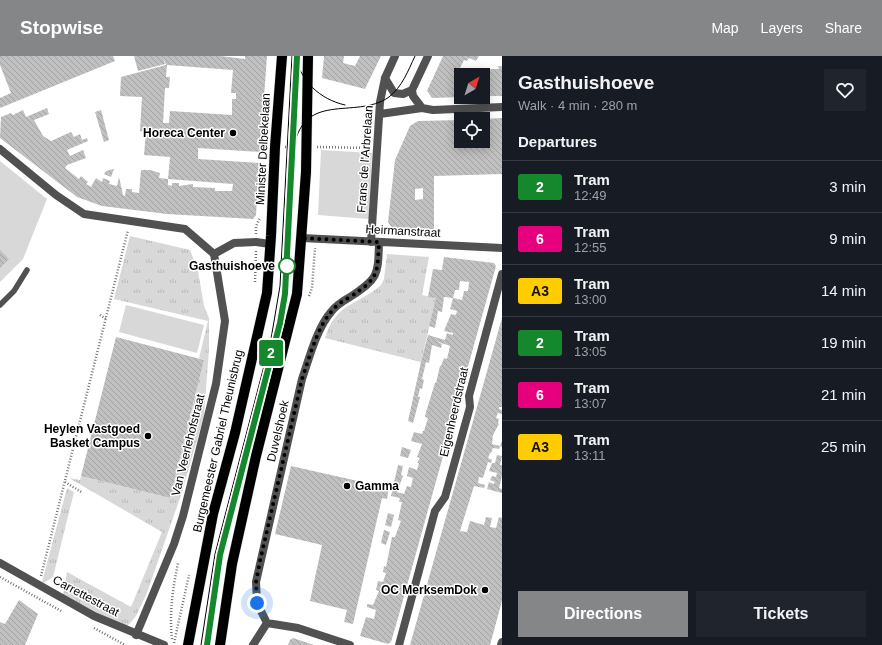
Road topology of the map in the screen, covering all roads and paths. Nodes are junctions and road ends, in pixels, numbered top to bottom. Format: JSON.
{"nodes":[{"id":1,"x":282,"y":56,"type":"edge"},
{"id":2,"x":308,"y":56,"type":"edge"},
{"id":3,"x":395,"y":56,"type":"edge"},
{"id":4,"x":428,"y":56,"type":"edge"},
{"id":5,"x":385,"y":78,"type":"junction"},
{"id":6,"x":412,"y":90,"type":"junction"},
{"id":7,"x":502,"y":107,"type":"edge"},
{"id":8,"x":422,"y":108,"type":"junction"},
{"id":9,"x":380,"y":114,"type":"junction"},
{"id":10,"x":274,"y":147,"type":"junction"},
{"id":11,"x":307,"y":148,"type":"junction"},
{"id":12,"x":0,"y":149,"type":"edge"},
{"id":13,"x":378,"y":149,"type":"junction"},
{"id":14,"x":130,"y":222,"type":"junction"},
{"id":15,"x":302,"y":238,"type":"junction"},
{"id":16,"x":315,"y":238,"type":"junction"},
{"id":17,"x":256,"y":242,"type":"junction"},
{"id":18,"x":375,"y":242,"type":"junction"},
{"id":19,"x":270,"y":244,"type":"junction"},
{"id":20,"x":502,"y":248,"type":"edge"},
{"id":21,"x":214,"y":254,"type":"junction"},
{"id":22,"x":27,"y":270,"type":"dead end"},
{"id":23,"x":502,"y":274,"type":"edge"},
{"id":24,"x":267,"y":286,"type":"junction"},
{"id":25,"x":312,"y":288,"type":"junction"},
{"id":26,"x":298,"y":291,"type":"junction"},
{"id":27,"x":0,"y":305,"type":"edge"},
{"id":28,"x":100,"y":315,"type":"dead end"},
{"id":29,"x":106,"y":319,"type":"junction"},
{"id":30,"x":65,"y":482,"type":"junction"},
{"id":31,"x":83,"y":492,"type":"dead end"},
{"id":32,"x":0,"y":564,"type":"edge"},
{"id":33,"x":38,"y":585,"type":"junction"},
{"id":34,"x":173,"y":589,"type":"dead end"},
{"id":35,"x":34,"y":596,"type":"dead end"},
{"id":36,"x":267,"y":623,"type":"junction"},
{"id":37,"x":178,"y":627,"type":"dead end"},
{"id":38,"x":136,"y":635,"type":"junction"},
{"id":39,"x":502,"y":642,"type":"edge"},
{"id":40,"x":220,"y":644,"type":"edge"},
{"id":41,"x":164,"y":645,"type":"edge"},
{"id":42,"x":173,"y":645,"type":"edge"},
{"id":43,"x":188,"y":645,"type":"edge"},
{"id":44,"x":253,"y":645,"type":"edge"},
{"id":45,"x":350,"y":645,"type":"edge"},
{"id":46,"x":399,"y":645,"type":"edge"},
{"id":47,"x":501,"y":645,"type":"edge"}],
"edges":[{"from":1,"to":10,"type":"main road","name":"Minister Delbekelaan"},
{"from":2,"to":11,"type":"main road"},
{"from":3,"to":5,"type":"street","name":"Frans de l'Arbrelaan"},
{"from":4,"to":6,"type":"street"},
{"from":5,"to":6,"type":"street"},
{"from":5,"to":9,"type":"street","name":"Frans de l'Arbrelaan"},
{"from":6,"to":8,"type":"street"},
{"from":7,"to":8,"type":"street"},
{"from":8,"to":9,"type":"street"},
{"from":9,"to":13,"type":"street","name":"Frans de l'Arbrelaan"},
{"from":10,"to":11,"type":"path"},
{"from":10,"to":19,"type":"main road","name":"Minister Delbekelaan"},
{"from":11,"to":13,"type":"path"},
{"from":11,"to":15,"type":"main road"},
{"from":12,"to":14,"type":"street"},
{"from":13,"to":18,"type":"street","name":"Frans de l'Arbrelaan"},
{"from":14,"to":21,"type":"street"},
{"from":14,"to":29,"type":"path"},
{"from":15,"to":16,"type":"street","name":"Heirmanstraat"},
{"from":15,"to":26,"type":"main road"},
{"from":16,"to":18,"type":"street","name":"Heirmanstraat"},
{"from":16,"to":25,"type":"path"},
{"from":17,"to":19,"type":"street"},
{"from":17,"to":21,"type":"street"},
{"from":17,"to":24,"type":"path"},
{"from":18,"to":20,"type":"street","name":"Heirmanstraat"},
{"from":18,"to":36,"type":"street","name":"Duvelshoek"},
{"from":19,"to":24,"type":"main road","name":"Burgemeester Gabriel Theunisbrug"},
{"from":21,"to":38,"type":"street","name":"Van Veerlehofstraat"},
{"from":22,"to":27,"type":"lane"},
{"from":23,"to":46,"type":"street","name":"Eigenheerdstraat"},
{"from":24,"to":43,"type":"main road","name":"Burgemeester Gabriel Theunisbrug"},
{"from":25,"to":26,"type":"path"},
{"from":25,"to":26,"type":"path"},
{"from":26,"to":40,"type":"main road"},
{"from":28,"to":29,"type":"path"},
{"from":29,"to":30,"type":"path"},
{"from":30,"to":31,"type":"path"},
{"from":30,"to":33,"type":"path"},
{"from":32,"to":33,"type":"street","name":"Carrettestraat"},
{"from":33,"to":35,"type":"path"},
{"from":33,"to":38,"type":"street","name":"Carrettestraat"},
{"from":34,"to":42,"type":"path"},
{"from":36,"to":44,"type":"street"},
{"from":36,"to":45,"type":"street"},
{"from":37,"to":42,"type":"path"},
{"from":38,"to":41,"type":"street","name":"Carrettestraat"},
{"from":39,"to":47,"type":"street"}]}
